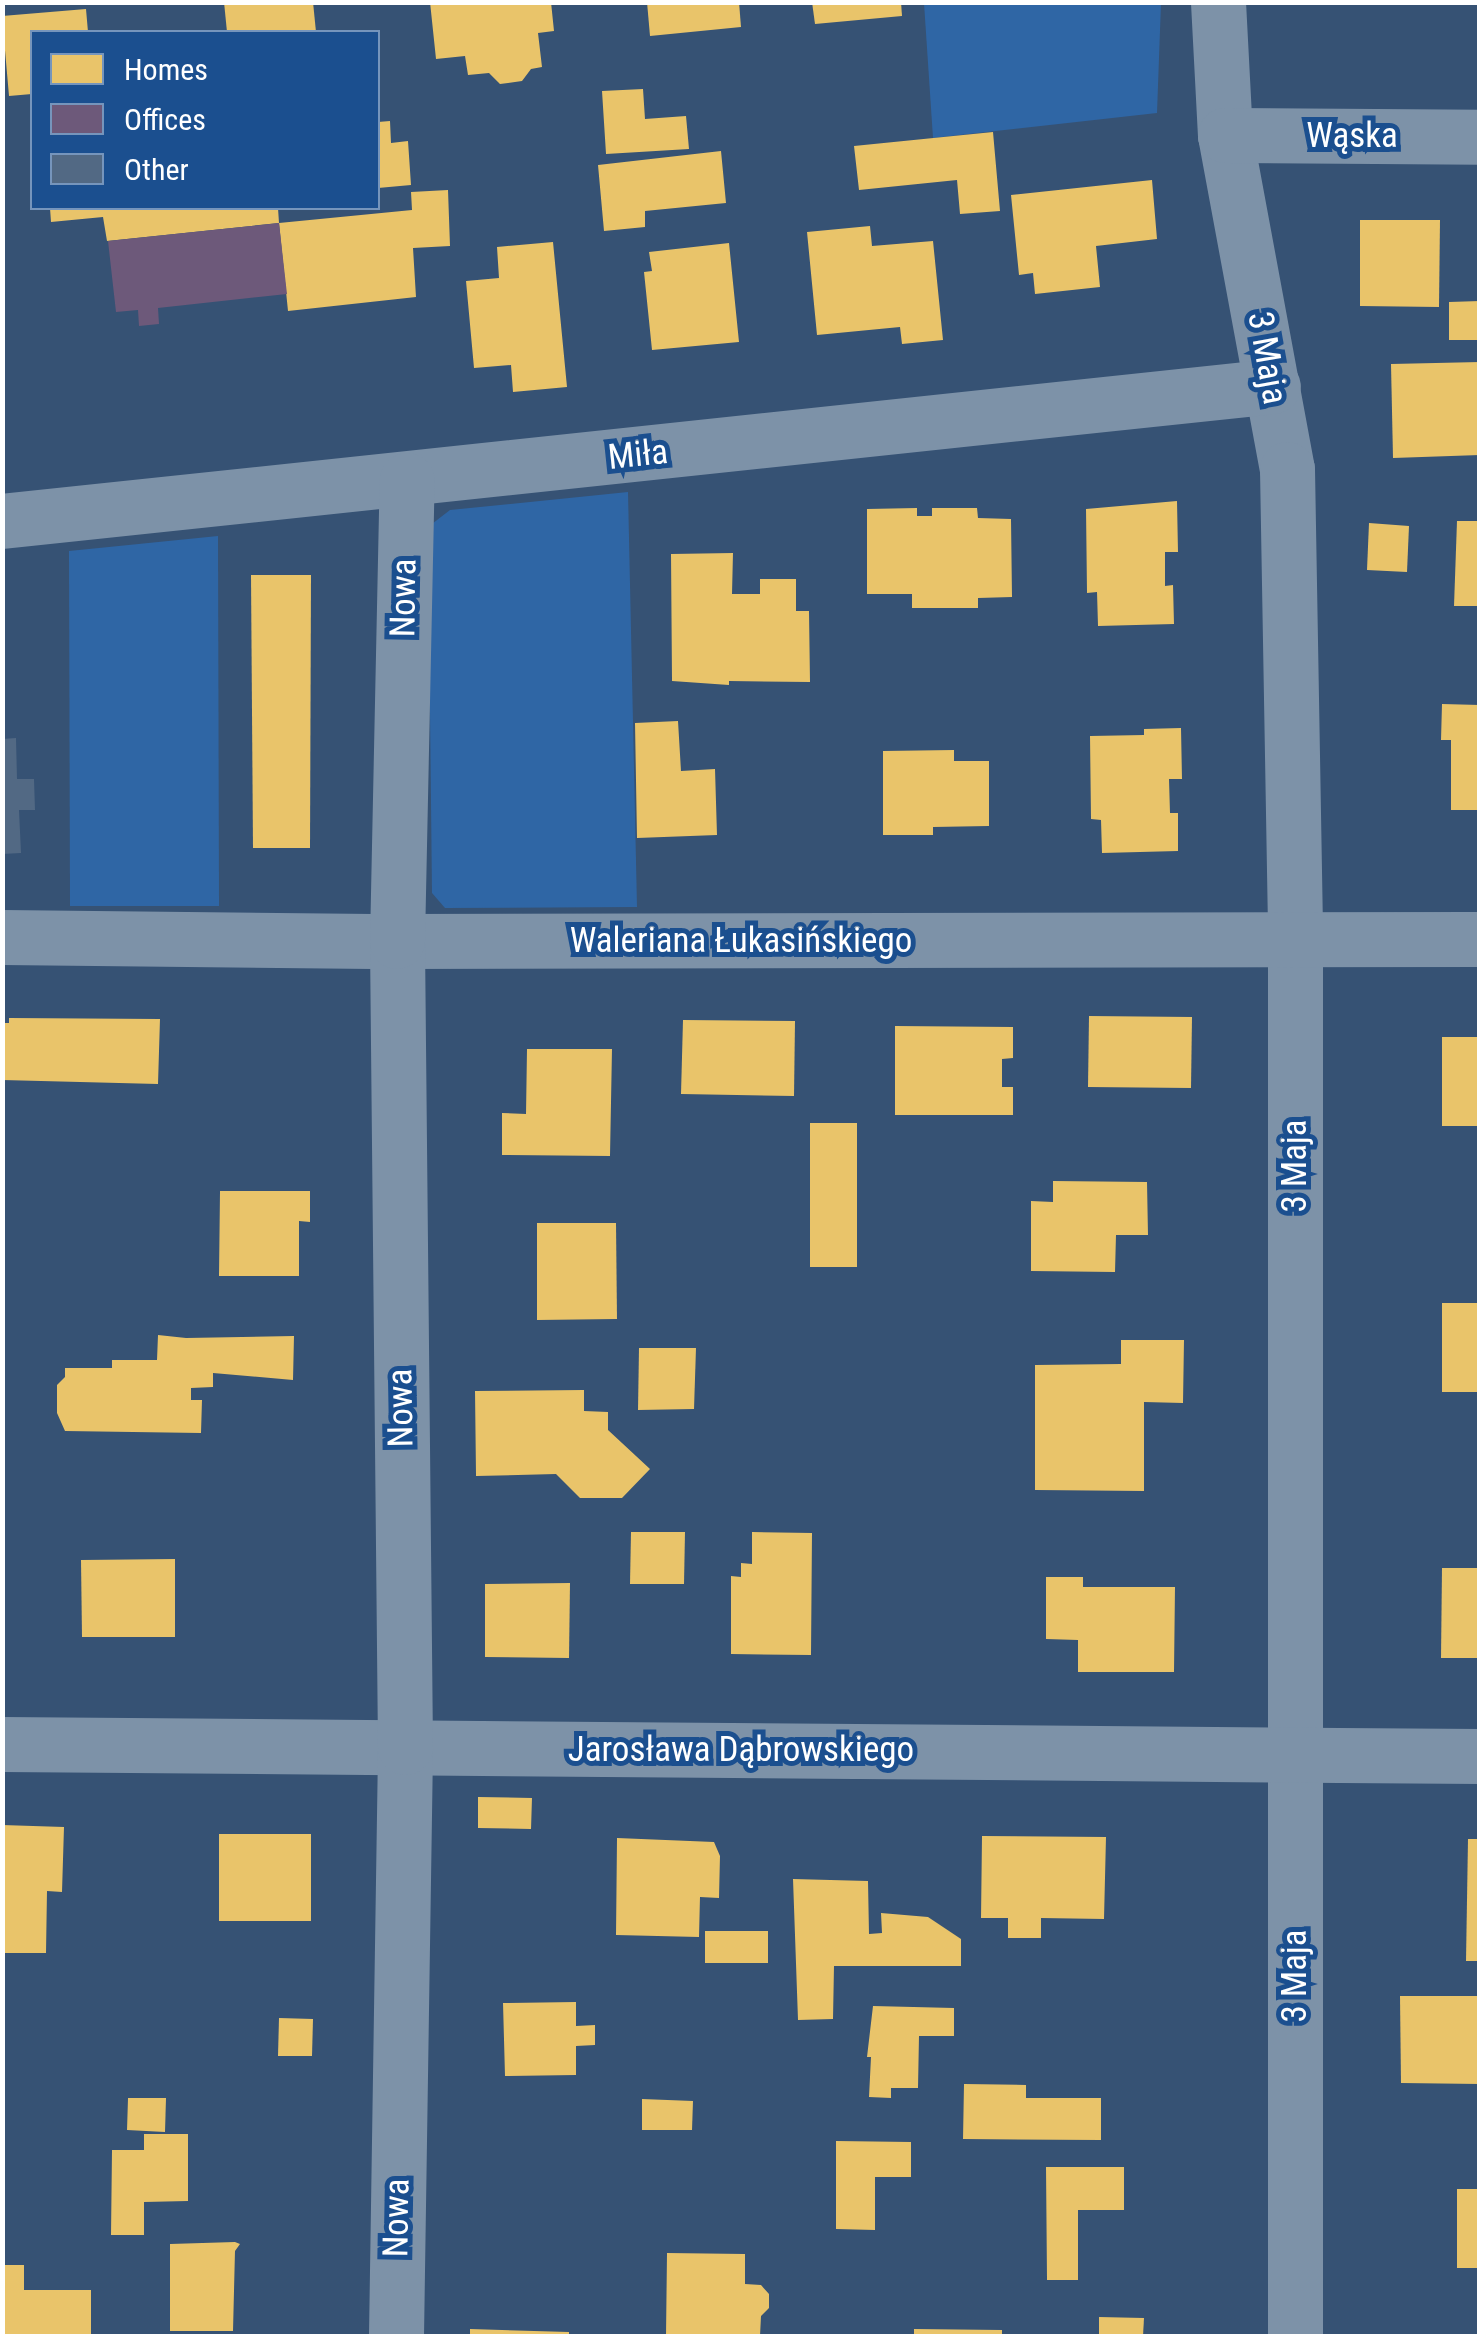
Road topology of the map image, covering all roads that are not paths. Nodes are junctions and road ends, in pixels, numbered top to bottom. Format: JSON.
{"nodes":[{"id":1,"x":1218,"y":2,"type":"edge"},
{"id":2,"x":1225,"y":135,"type":"junction"},
{"id":3,"x":1480,"y":136,"type":"edge"},
{"id":4,"x":1273,"y":386,"type":"junction"},
{"id":5,"x":407,"y":480,"type":"junction"},
{"id":6,"x":2,"y":521,"type":"edge"},
{"id":7,"x":2,"y":937,"type":"edge"},
{"id":8,"x":1480,"y":939,"type":"edge"},
{"id":9,"x":397,"y":941,"type":"junction"},
{"id":10,"x":1295,"y":941,"type":"junction"},
{"id":11,"x":2,"y":1744,"type":"edge"},
{"id":12,"x":404,"y":1747,"type":"junction"},
{"id":13,"x":1296,"y":1754,"type":"junction"},
{"id":14,"x":1480,"y":1756,"type":"edge"},
{"id":15,"x":396,"y":2336,"type":"edge"},
{"id":16,"x":1295,"y":2336,"type":"edge"}],
"edges":[{"from":1,"to":2,"type":"street","name":"3 Maja"},
{"from":2,"to":3,"type":"street","name":"Wąska"},
{"from":2,"to":4,"type":"street","name":"3 Maja"},
{"from":4,"to":5,"type":"street","name":"Miła"},
{"from":4,"to":10,"type":"street","name":"3 Maja"},
{"from":5,"to":6,"type":"street","name":"Miła"},
{"from":5,"to":9,"type":"street","name":"Nowa"},
{"from":7,"to":9,"type":"street","name":"Waleriana Łukasińskiego"},
{"from":8,"to":10,"type":"street","name":"Waleriana Łukasińskiego"},
{"from":9,"to":10,"type":"street","name":"Waleriana Łukasińskiego"},
{"from":9,"to":12,"type":"street","name":"Nowa"},
{"from":10,"to":13,"type":"street","name":"3 Maja"},
{"from":11,"to":12,"type":"street","name":"Jarosława Dąbrowskiego"},
{"from":12,"to":13,"type":"street","name":"Jarosława Dąbrowskiego"},
{"from":12,"to":15,"type":"street","name":"Nowa"},
{"from":13,"to":14,"type":"street","name":"Jarosława Dąbrowskiego"},
{"from":13,"to":16,"type":"street","name":"3 Maja"}]}
